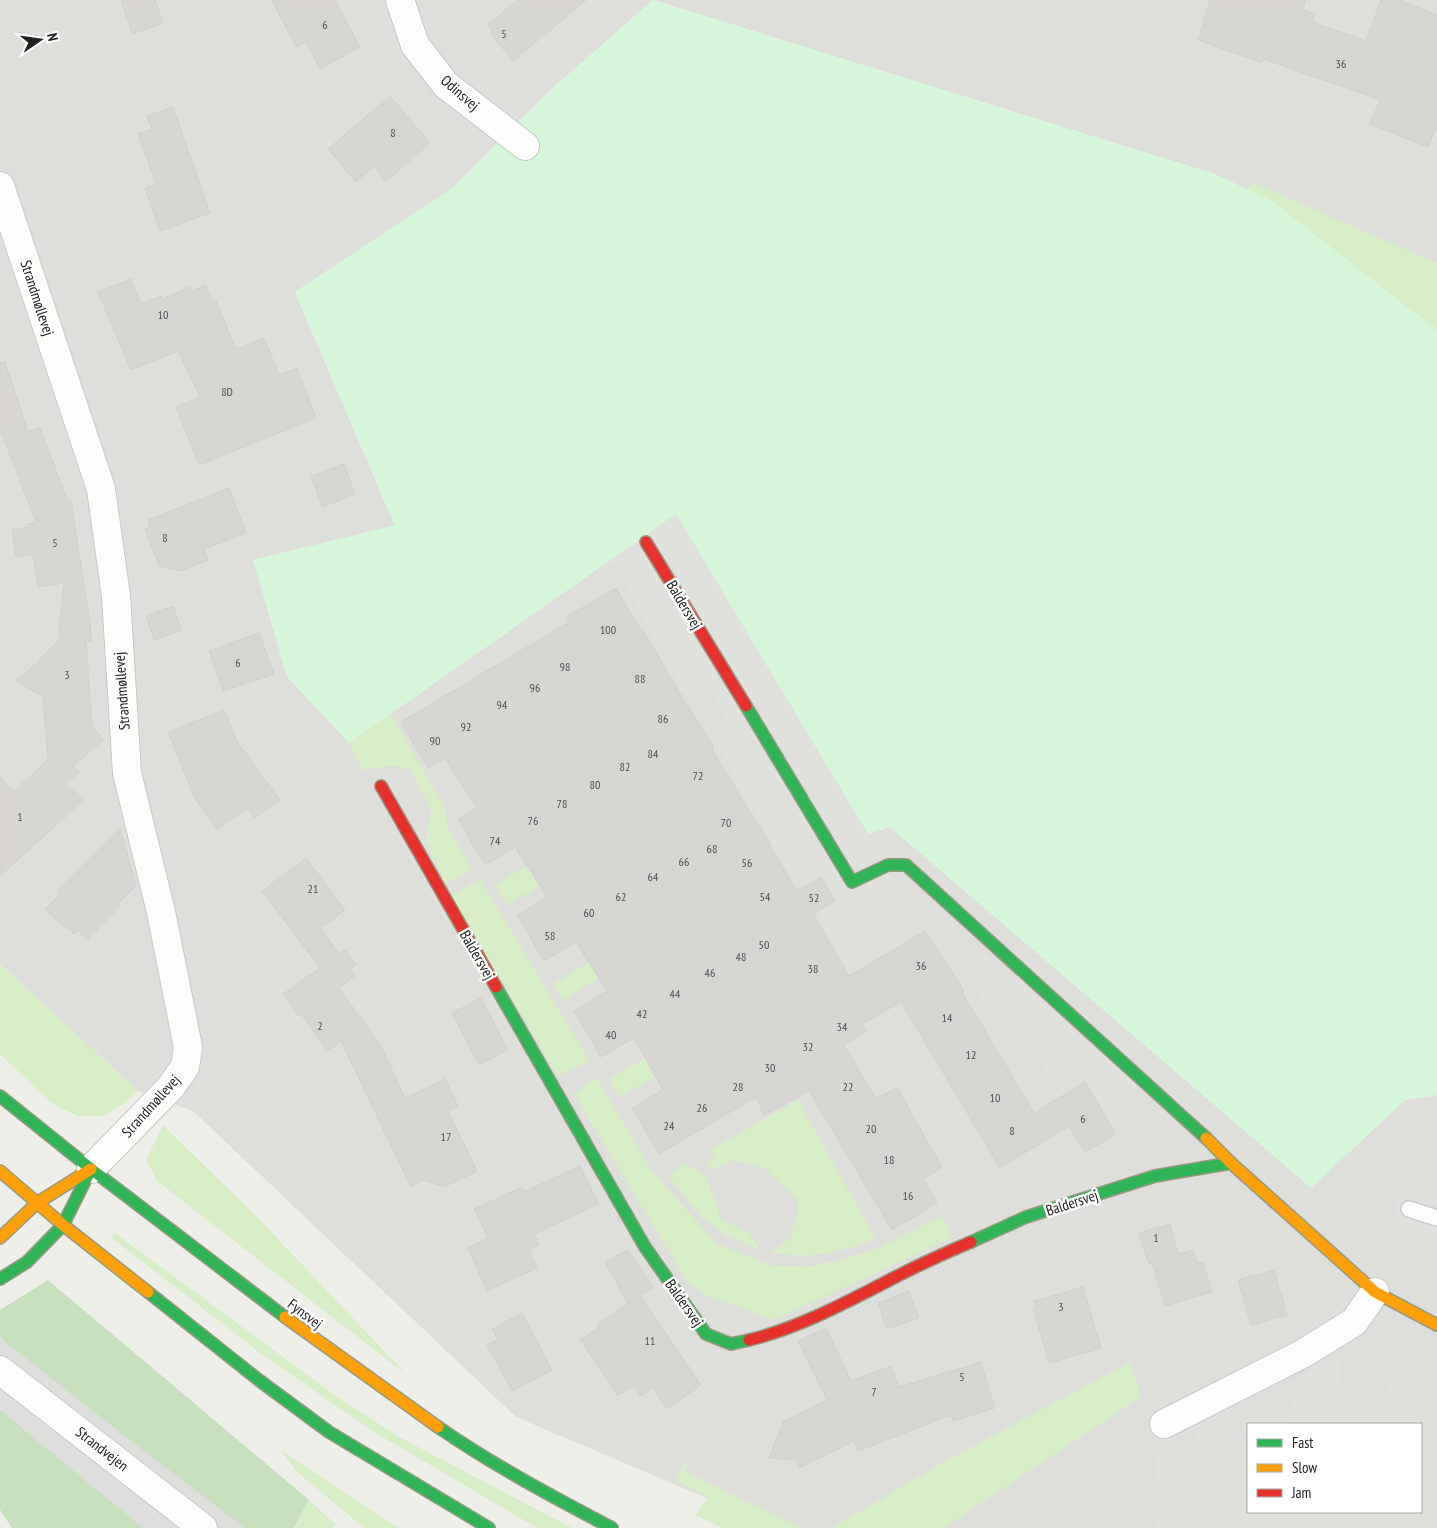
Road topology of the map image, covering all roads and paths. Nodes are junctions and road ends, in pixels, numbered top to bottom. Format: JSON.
{"nodes":[{"id":1,"x":400,"y":0,"type":"edge"},
{"id":2,"x":525,"y":146,"type":"dead end"},
{"id":3,"x":0,"y":186,"type":"edge"},
{"id":4,"x":646,"y":542,"type":"dead end"},
{"id":5,"x":381,"y":786,"type":"dead end"},
{"id":6,"x":0,"y":1096,"type":"edge"},
{"id":7,"x":1231,"y":1164,"type":"junction"},
{"id":8,"x":91,"y":1169,"type":"junction"},
{"id":9,"x":0,"y":1171,"type":"edge"},
{"id":10,"x":37,"y":1202,"type":"junction"},
{"id":11,"x":1409,"y":1209,"type":"dead end"},
{"id":12,"x":1437,"y":1218,"type":"edge"},
{"id":13,"x":63,"y":1225,"type":"junction"},
{"id":14,"x":0,"y":1238,"type":"edge"},
{"id":15,"x":0,"y":1279,"type":"edge"},
{"id":16,"x":1376,"y":1292,"type":"junction"},
{"id":17,"x":1437,"y":1325,"type":"edge"},
{"id":18,"x":0,"y":1370,"type":"edge"},
{"id":19,"x":1164,"y":1424,"type":"dead end"},
{"id":20,"x":203,"y":1528,"type":"edge"},
{"id":21,"x":489,"y":1528,"type":"edge"},
{"id":22,"x":612,"y":1528,"type":"edge"}],
"edges":[{"from":1,"to":2,"type":"street","name":"Odinsvej"},
{"from":3,"to":8,"type":"street","name":"Strandmøllevej"},
{"from":4,"to":7,"type":"street","name":"Baldersvej"},
{"from":5,"to":7,"type":"street","name":"Baldersvej"},
{"from":6,"to":8,"type":"street","name":"Fynsvej"},
{"from":7,"to":16,"type":"street","name":"Baldersvej"},
{"from":8,"to":10,"type":"street"},
{"from":8,"to":13,"type":"street"},
{"from":8,"to":22,"type":"street","name":"Fynsvej"},
{"from":9,"to":10,"type":"street"},
{"from":10,"to":13,"type":"street"},
{"from":10,"to":14,"type":"street"},
{"from":11,"to":12,"type":"lane"},
{"from":13,"to":15,"type":"street"},
{"from":13,"to":21,"type":"street"},
{"from":16,"to":17,"type":"street","name":"Baldersvej"},
{"from":16,"to":19,"type":"street"},
{"from":18,"to":20,"type":"street","name":"Strandvejen"}]}
